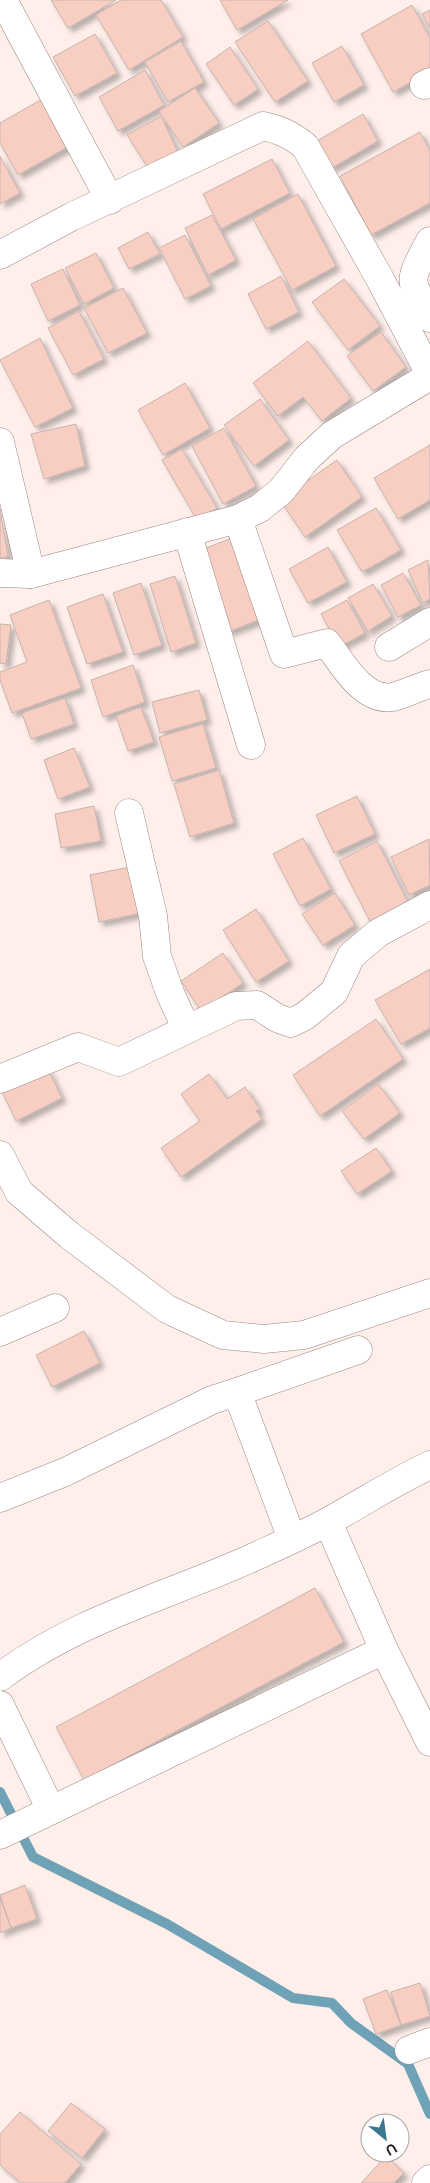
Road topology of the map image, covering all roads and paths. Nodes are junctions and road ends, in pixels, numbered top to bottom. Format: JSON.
{"nodes":[{"id":1,"x":3,"y":0,"type":"edge"},
{"id":2,"x":110,"y":200,"type":"junction"},
{"id":3,"x":430,"y":241,"type":"edge"},
{"id":4,"x":0,"y":255,"type":"edge"},
{"id":5,"x":430,"y":318,"type":"edge"},
{"id":6,"x":430,"y":375,"type":"edge"},
{"id":7,"x":0,"y":442,"type":"edge"},
{"id":8,"x":238,"y":519,"type":"junction"},
{"id":9,"x":187,"y":532,"type":"junction"},
{"id":10,"x":0,"y":573,"type":"edge"},
{"id":11,"x":32,"y":574,"type":"junction"},
{"id":12,"x":430,"y":622,"type":"edge"},
{"id":13,"x":389,"y":647,"type":"dead end"},
{"id":14,"x":430,"y":684,"type":"edge"},
{"id":15,"x":251,"y":745,"type":"dead end"},
{"id":16,"x":129,"y":813,"type":"dead end"},
{"id":17,"x":430,"y":904,"type":"edge"},
{"id":18,"x":186,"y":1028,"type":"junction"},
{"id":19,"x":0,"y":1079,"type":"edge"},
{"id":20,"x":0,"y":1155,"type":"edge"},
{"id":21,"x":430,"y":1293,"type":"edge"},
{"id":22,"x":55,"y":1308,"type":"dead end"},
{"id":23,"x":0,"y":1332,"type":"edge"},
{"id":24,"x":358,"y":1350,"type":"dead end"},
{"id":25,"x":237,"y":1392,"type":"junction"},
{"id":26,"x":430,"y":1465,"type":"edge"},
{"id":27,"x":0,"y":1498,"type":"edge"},
{"id":28,"x":328,"y":1522,"type":"junction"},
{"id":29,"x":292,"y":1539,"type":"junction"},
{"id":30,"x":384,"y":1650,"type":"junction"},
{"id":31,"x":0,"y":1677,"type":"edge"},
{"id":32,"x":0,"y":1705,"type":"edge"},
{"id":33,"x":430,"y":1742,"type":"edge"},
{"id":34,"x":46,"y":1813,"type":"junction"},
{"id":35,"x":4,"y":1832,"type":"edge"},
{"id":36,"x":430,"y":2178,"type":"edge"},
{"id":37,"x":426,"y":2183,"type":"edge"}],
"edges":[{"from":1,"to":2,"type":"street"},
{"from":2,"to":4,"type":"street"},
{"from":2,"to":6,"type":"street"},
{"from":3,"to":5,"type":"street"},
{"from":6,"to":8,"type":"street"},
{"from":7,"to":11,"type":"street"},
{"from":8,"to":9,"type":"street"},
{"from":8,"to":14,"type":"street"},
{"from":9,"to":11,"type":"street"},
{"from":9,"to":15,"type":"street"},
{"from":10,"to":11,"type":"street"},
{"from":12,"to":13,"type":"street"},
{"from":16,"to":18,"type":"street"},
{"from":17,"to":18,"type":"street"},
{"from":18,"to":19,"type":"street"},
{"from":20,"to":21,"type":"street"},
{"from":22,"to":23,"type":"street"},
{"from":24,"to":25,"type":"street"},
{"from":25,"to":27,"type":"street"},
{"from":25,"to":29,"type":"street"},
{"from":26,"to":28,"type":"street"},
{"from":28,"to":29,"type":"street"},
{"from":28,"to":30,"type":"street"},
{"from":29,"to":31,"type":"street"},
{"from":30,"to":33,"type":"street"},
{"from":30,"to":34,"type":"street"},
{"from":32,"to":34,"type":"street"},
{"from":34,"to":35,"type":"street"},
{"from":36,"to":37,"type":"street"}]}
